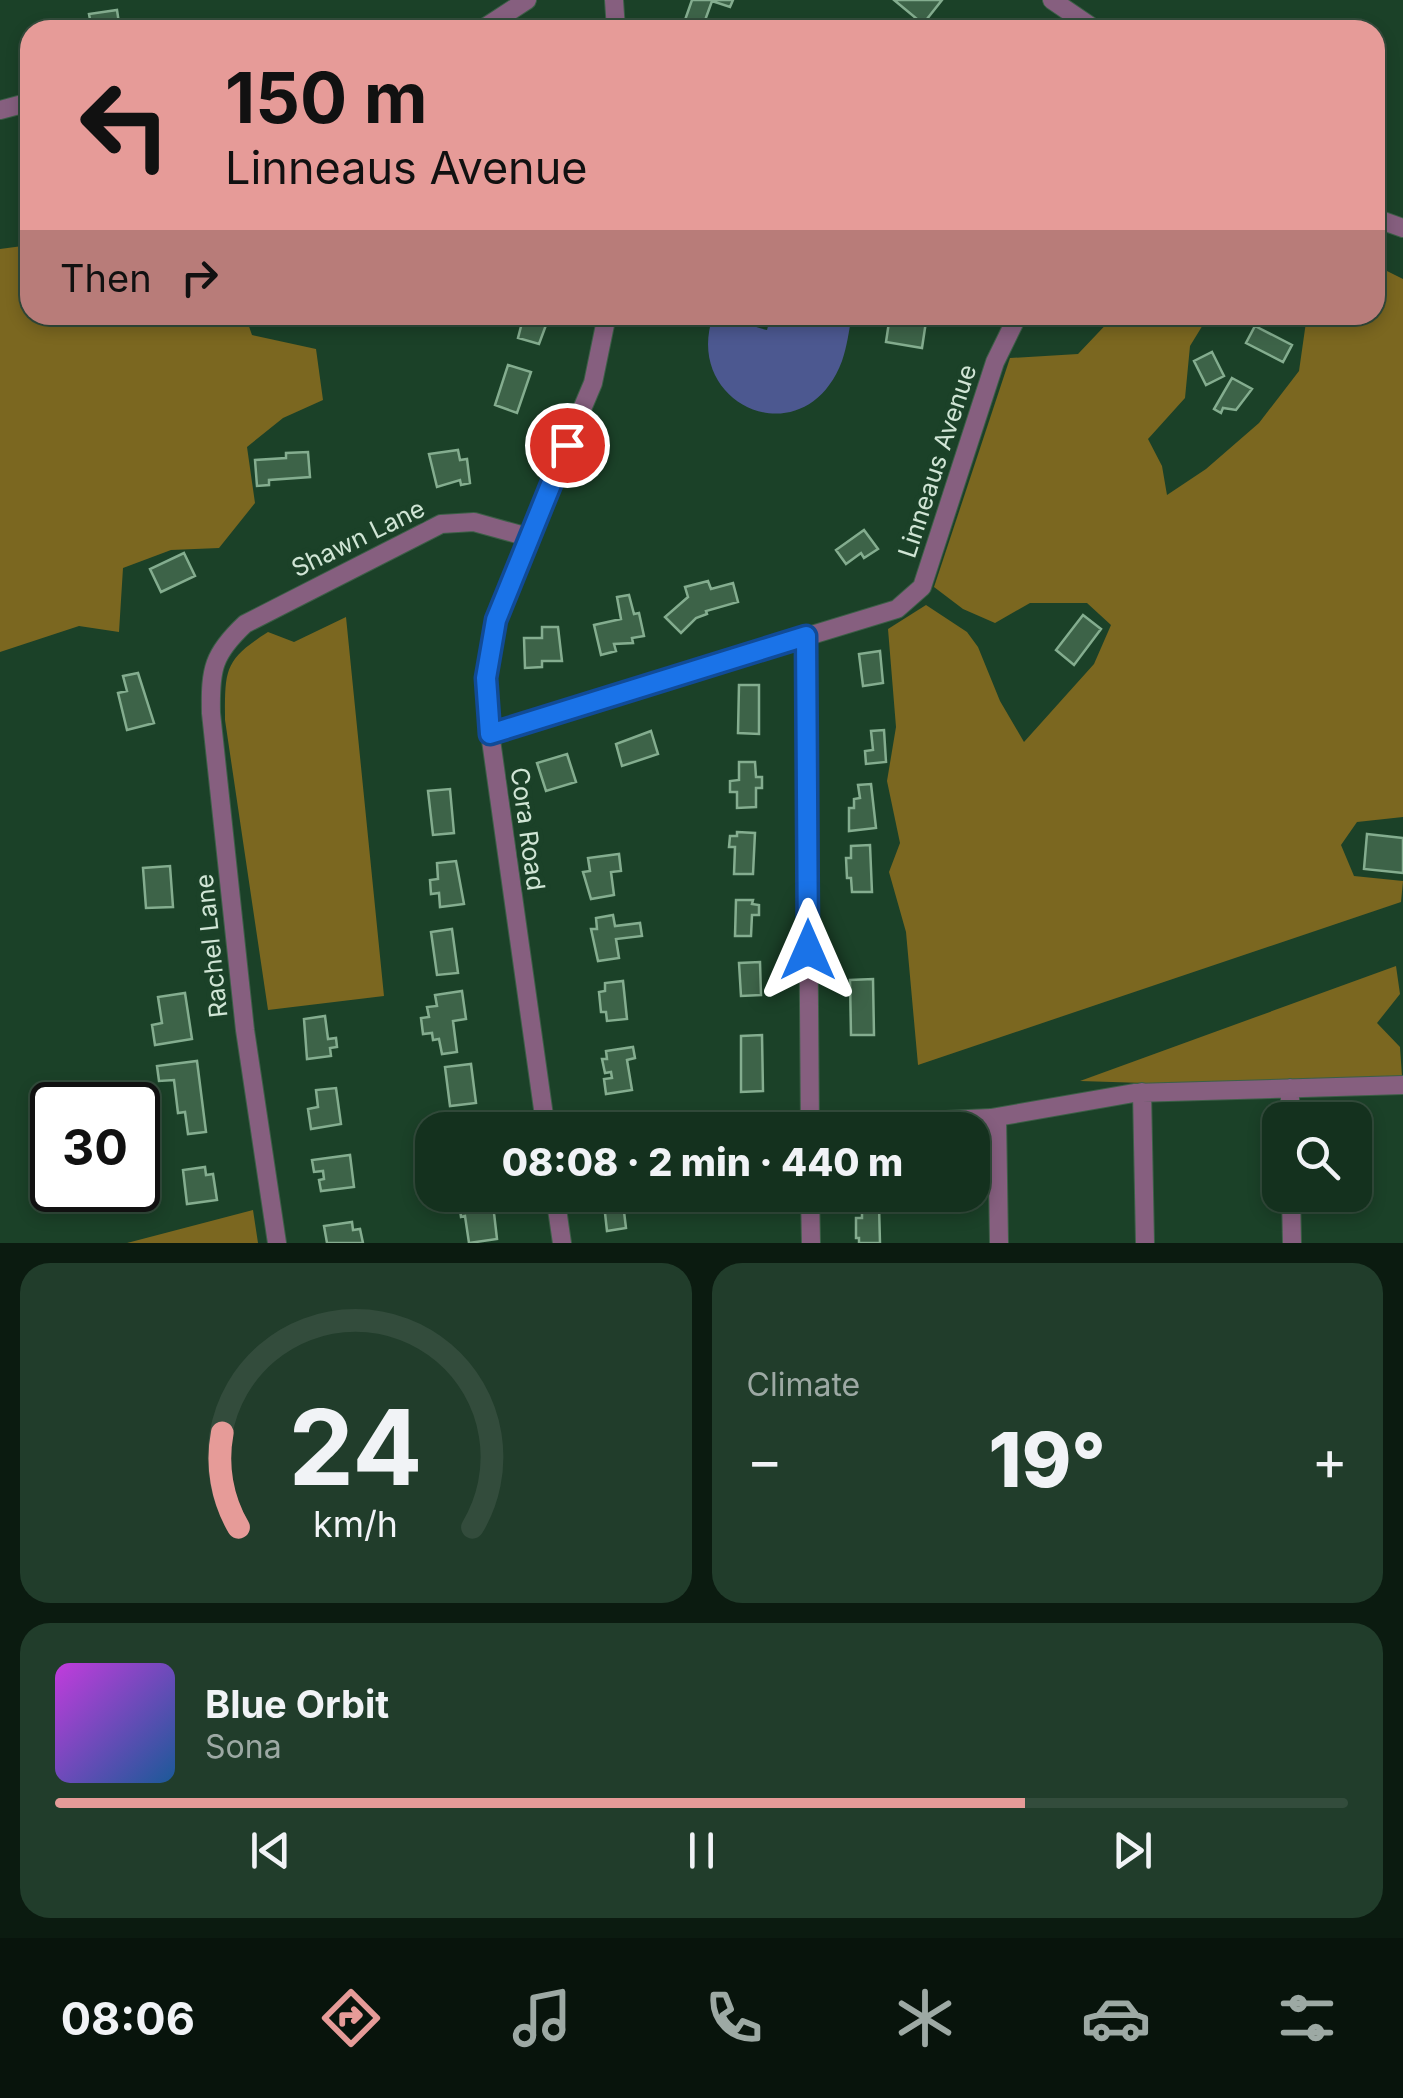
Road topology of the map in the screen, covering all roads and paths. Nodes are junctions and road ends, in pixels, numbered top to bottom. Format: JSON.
{"nodes":[{"id":1,"x":527,"y":0,"type":"edge"},
{"id":2,"x":1052,"y":0,"type":"edge"},
{"id":3,"x":496,"y":20,"type":"edge"},
{"id":4,"x":1081,"y":20,"type":"edge"},
{"id":5,"x":605,"y":325,"type":"edge"},
{"id":6,"x":1013,"y":325,"type":"edge"},
{"id":7,"x":528,"y":537,"type":"junction"},
{"id":8,"x":806,"y":636,"type":"junction"},
{"id":9,"x":223,"y":644,"type":"joint"},
{"id":10,"x":490,"y":734,"type":"junction"},
{"id":11,"x":1403,"y":1085,"type":"edge"},
{"id":12,"x":1290,"y":1088,"type":"junction"},
{"id":13,"x":1142,"y":1092,"type":"junction"},
{"id":14,"x":1290,"y":1102,"type":"edge"},
{"id":15,"x":543,"y":1112,"type":"edge"},
{"id":16,"x":810,"y":1112,"type":"edge"},
{"id":17,"x":990,"y":1117,"type":"edge"},
{"id":18,"x":997,"y":1117,"type":"junction"},
{"id":19,"x":557,"y":1212,"type":"edge"},
{"id":20,"x":810,"y":1212,"type":"edge"},
{"id":21,"x":1291,"y":1212,"type":"edge"},
{"id":22,"x":277,"y":1243,"type":"edge"},
{"id":23,"x":562,"y":1243,"type":"edge"},
{"id":24,"x":811,"y":1243,"type":"edge"},
{"id":25,"x":999,"y":1243,"type":"edge"},
{"id":26,"x":1145,"y":1243,"type":"edge"},
{"id":27,"x":1292,"y":1243,"type":"edge"}],
"edges":[{"from":1,"to":3,"type":"street"},
{"from":2,"to":4,"type":"street"},
{"from":5,"to":7,"type":"street","name":"Cora Road"},
{"from":6,"to":8,"type":"street","name":"Linneaus Avenue"},
{"from":7,"to":9,"type":"street","name":"Shawn Lane"},
{"from":7,"to":10,"type":"street","name":"Cora Road"},
{"from":8,"to":10,"type":"street","name":"Linneaus Avenue"},
{"from":8,"to":16,"type":"street"},
{"from":9,"to":22,"type":"street","name":"Rachel Lane"},
{"from":10,"to":15,"type":"street","name":"Cora Road"},
{"from":11,"to":12,"type":"street"},
{"from":12,"to":13,"type":"street"},
{"from":12,"to":14,"type":"street"},
{"from":13,"to":18,"type":"street"},
{"from":13,"to":26,"type":"street"},
{"from":17,"to":18,"type":"street"},
{"from":18,"to":25,"type":"street"},
{"from":19,"to":23,"type":"street"},
{"from":20,"to":24,"type":"street"},
{"from":21,"to":27,"type":"street"}]}
